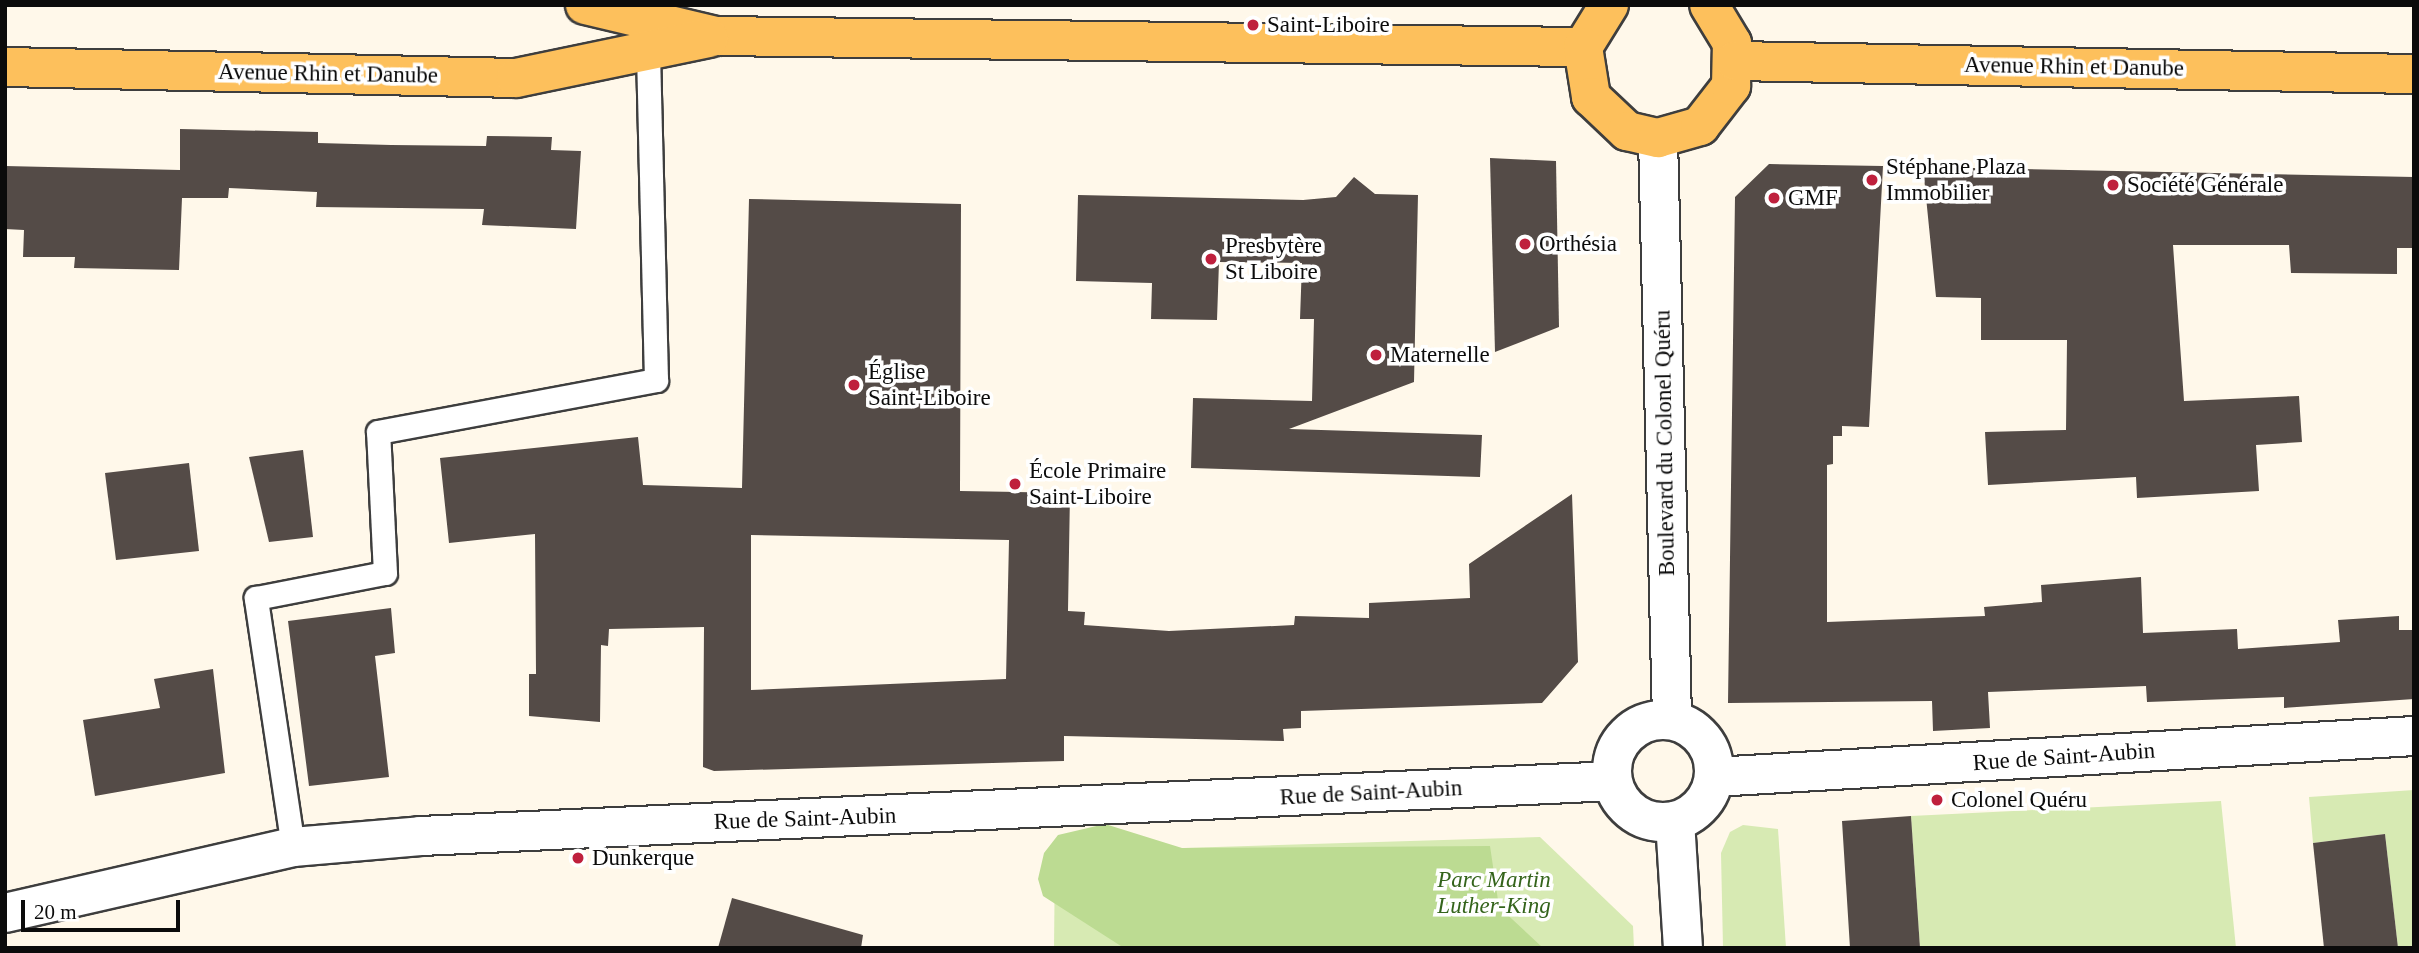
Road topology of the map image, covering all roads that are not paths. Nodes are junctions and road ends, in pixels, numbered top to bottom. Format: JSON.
{"nodes":[{"id":1,"x":585,"y":5,"type":"edge"},
{"id":2,"x":1609,"y":5,"type":"edge"},
{"id":3,"x":1719,"y":9,"type":"edge"},
{"id":4,"x":716,"y":36,"type":"junction"},
{"id":5,"x":1583,"y":47,"type":"junction"},
{"id":6,"x":648,"y":53,"type":"junction"},
{"id":7,"x":1735,"y":61,"type":"junction"},
{"id":8,"x":5,"y":68,"type":"edge"},
{"id":9,"x":2414,"y":74,"type":"edge"},
{"id":10,"x":1658,"y":138,"type":"junction"},
{"id":11,"x":1671,"y":710,"type":"junction"},
{"id":12,"x":2414,"y":736,"type":"edge"},
{"id":13,"x":1714,"y":778,"type":"junction"},
{"id":14,"x":1612,"y":781,"type":"junction"},
{"id":15,"x":1676,"y":834,"type":"junction"},
{"id":16,"x":293,"y":847,"type":"junction"},
{"id":17,"x":5,"y":913,"type":"edge"},
{"id":18,"x":1683,"y":948,"type":"edge"}],
"edges":[{"from":1,"to":4,"type":"main road"},
{"from":2,"to":5,"type":"main road"},
{"from":3,"to":7,"type":"main road"},
{"from":4,"to":5,"type":"main road"},
{"from":4,"to":6,"type":"main road","name":"Avenue Rhin et Danube"},
{"from":5,"to":10,"type":"main road"},
{"from":6,"to":8,"type":"main road","name":"Avenue Rhin et Danube"},
{"from":6,"to":16,"type":"lane"},
{"from":7,"to":9,"type":"main road","name":"Avenue Rhin et Danube"},
{"from":7,"to":10,"type":"main road"},
{"from":10,"to":11,"type":"street","name":"Boulevard du Colonel Quéru"},
{"from":11,"to":13,"type":"street"},
{"from":11,"to":14,"type":"street"},
{"from":12,"to":13,"type":"street","name":"Rue de Saint-Aubin"},
{"from":13,"to":15,"type":"street"},
{"from":14,"to":15,"type":"street"},
{"from":14,"to":16,"type":"street","name":"Rue de Saint-Aubin"},
{"from":15,"to":18,"type":"street"},
{"from":16,"to":17,"type":"street","name":"Rue de Saint-Aubin"}]}
